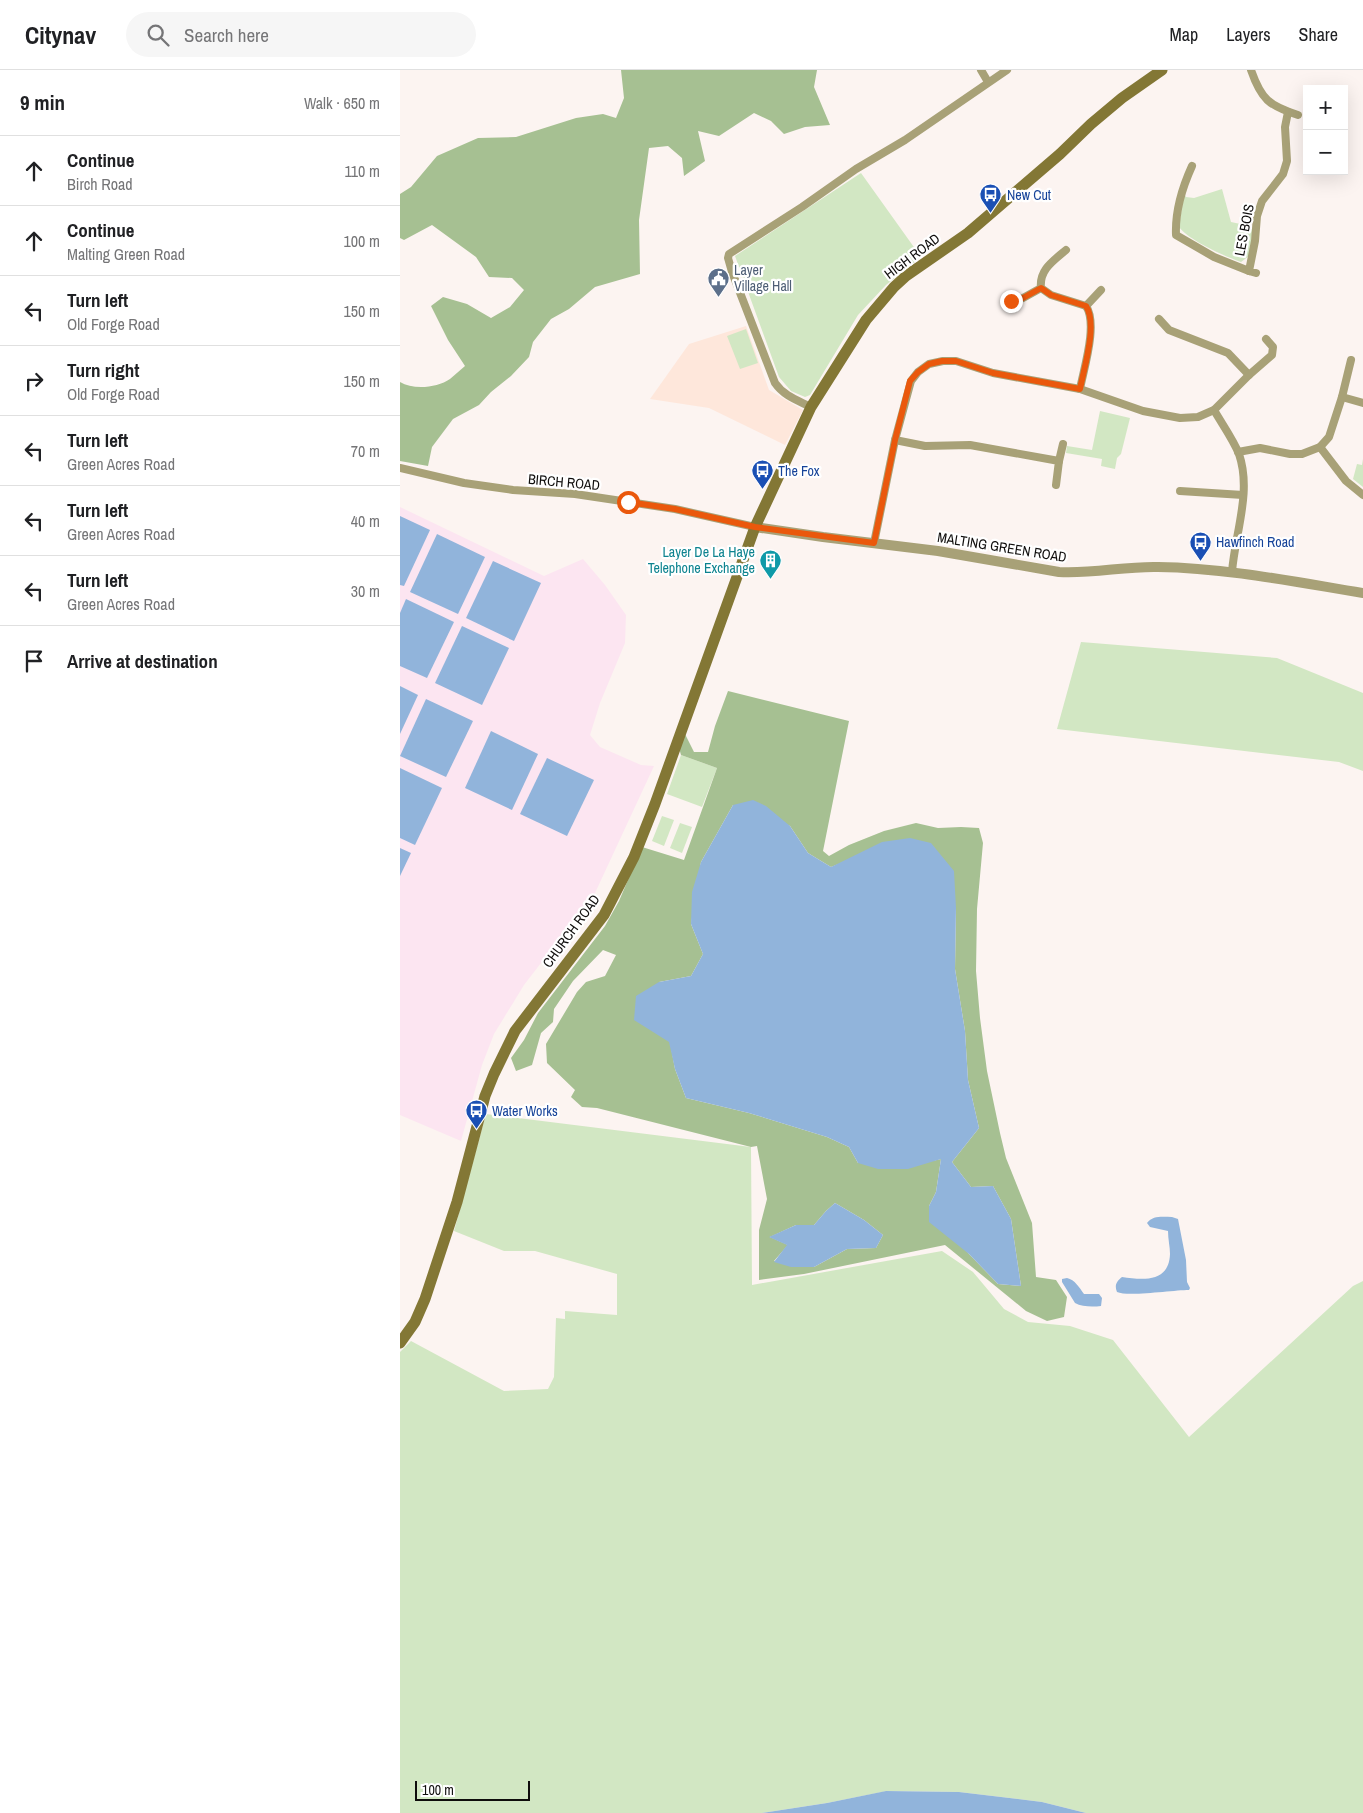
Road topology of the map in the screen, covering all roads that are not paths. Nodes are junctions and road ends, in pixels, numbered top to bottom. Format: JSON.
{"nodes":[{"id":1,"x":982,"y":70,"type":"edge"},
{"id":2,"x":1007,"y":70,"type":"edge"},
{"id":3,"x":1162,"y":70,"type":"edge"},
{"id":4,"x":1251,"y":70,"type":"edge"},
{"id":5,"x":988,"y":82,"type":"junction"},
{"id":6,"x":1288,"y":112,"type":"junction"},
{"id":7,"x":1298,"y":115,"type":"dead end"},
{"id":8,"x":1192,"y":166,"type":"dead end"},
{"id":9,"x":1066,"y":250,"type":"dead end"},
{"id":10,"x":1041,"y":288,"type":"junction"},
{"id":11,"x":1101,"y":290,"type":"dead end"},
{"id":12,"x":1011,"y":301,"type":"dead end"},
{"id":13,"x":1086,"y":306,"type":"junction"},
{"id":14,"x":1159,"y":318,"type":"dead end"},
{"id":15,"x":1266,"y":338,"type":"dead end"},
{"id":16,"x":1087,"y":351,"type":"junction"},
{"id":17,"x":1096,"y":352,"type":"dead end"},
{"id":18,"x":1351,"y":360,"type":"dead end"},
{"id":19,"x":1249,"y":375,"type":"junction"},
{"id":20,"x":1080,"y":389,"type":"junction"},
{"id":21,"x":1342,"y":397,"type":"junction"},
{"id":22,"x":1363,"y":403,"type":"edge"},
{"id":23,"x":811,"y":407,"type":"junction"},
{"id":24,"x":1214,"y":410,"type":"junction"},
{"id":25,"x":895,"y":440,"type":"junction"},
{"id":26,"x":1063,"y":444,"type":"dead end"},
{"id":27,"x":1320,"y":447,"type":"junction"},
{"id":28,"x":1238,"y":452,"type":"junction"},
{"id":29,"x":1059,"y":461,"type":"junction"},
{"id":30,"x":400,"y":468,"type":"edge"},
{"id":31,"x":1056,"y":485,"type":"dead end"},
{"id":32,"x":1180,"y":491,"type":"dead end"},
{"id":33,"x":1243,"y":495,"type":"junction"},
{"id":34,"x":1363,"y":495,"type":"edge"},
{"id":35,"x":755,"y":527,"type":"junction"},
{"id":36,"x":874,"y":543,"type":"junction"},
{"id":37,"x":1232,"y":572,"type":"junction"},
{"id":38,"x":1363,"y":593,"type":"edge"},
{"id":39,"x":400,"y":1343,"type":"edge"}],
"edges":[{"from":1,"to":5,"type":"street"},
{"from":2,"to":5,"type":"street"},
{"from":3,"to":23,"type":"main road","name":"HIGH ROAD"},
{"from":4,"to":6,"type":"street"},
{"from":5,"to":23,"type":"street"},
{"from":6,"to":7,"type":"street"},
{"from":6,"to":8,"type":"street","name":"LES BOIS"},
{"from":9,"to":10,"type":"street"},
{"from":10,"to":12,"type":"street"},
{"from":10,"to":13,"type":"street"},
{"from":11,"to":13,"type":"street"},
{"from":13,"to":16,"type":"street"},
{"from":14,"to":19,"type":"street"},
{"from":15,"to":19,"type":"street"},
{"from":16,"to":17,"type":"street"},
{"from":16,"to":20,"type":"street"},
{"from":18,"to":21,"type":"street"},
{"from":19,"to":24,"type":"street"},
{"from":20,"to":24,"type":"street"},
{"from":20,"to":25,"type":"street"},
{"from":21,"to":22,"type":"street"},
{"from":21,"to":27,"type":"street"},
{"from":23,"to":35,"type":"main road","name":"HIGH ROAD"},
{"from":24,"to":28,"type":"street"},
{"from":25,"to":29,"type":"street"},
{"from":25,"to":36,"type":"street"},
{"from":26,"to":29,"type":"street"},
{"from":27,"to":28,"type":"street"},
{"from":27,"to":34,"type":"street"},
{"from":28,"to":33,"type":"street"},
{"from":29,"to":31,"type":"street"},
{"from":30,"to":35,"type":"street","name":"BIRCH ROAD"},
{"from":32,"to":33,"type":"street"},
{"from":33,"to":37,"type":"street"},
{"from":35,"to":36,"type":"street","name":"MALTING GREEN ROAD"},
{"from":35,"to":39,"type":"main road","name":"CHURCH ROAD"},
{"from":36,"to":37,"type":"street","name":"MALTING GREEN ROAD"},
{"from":37,"to":38,"type":"street","name":"MALTING GREEN ROAD"}]}
